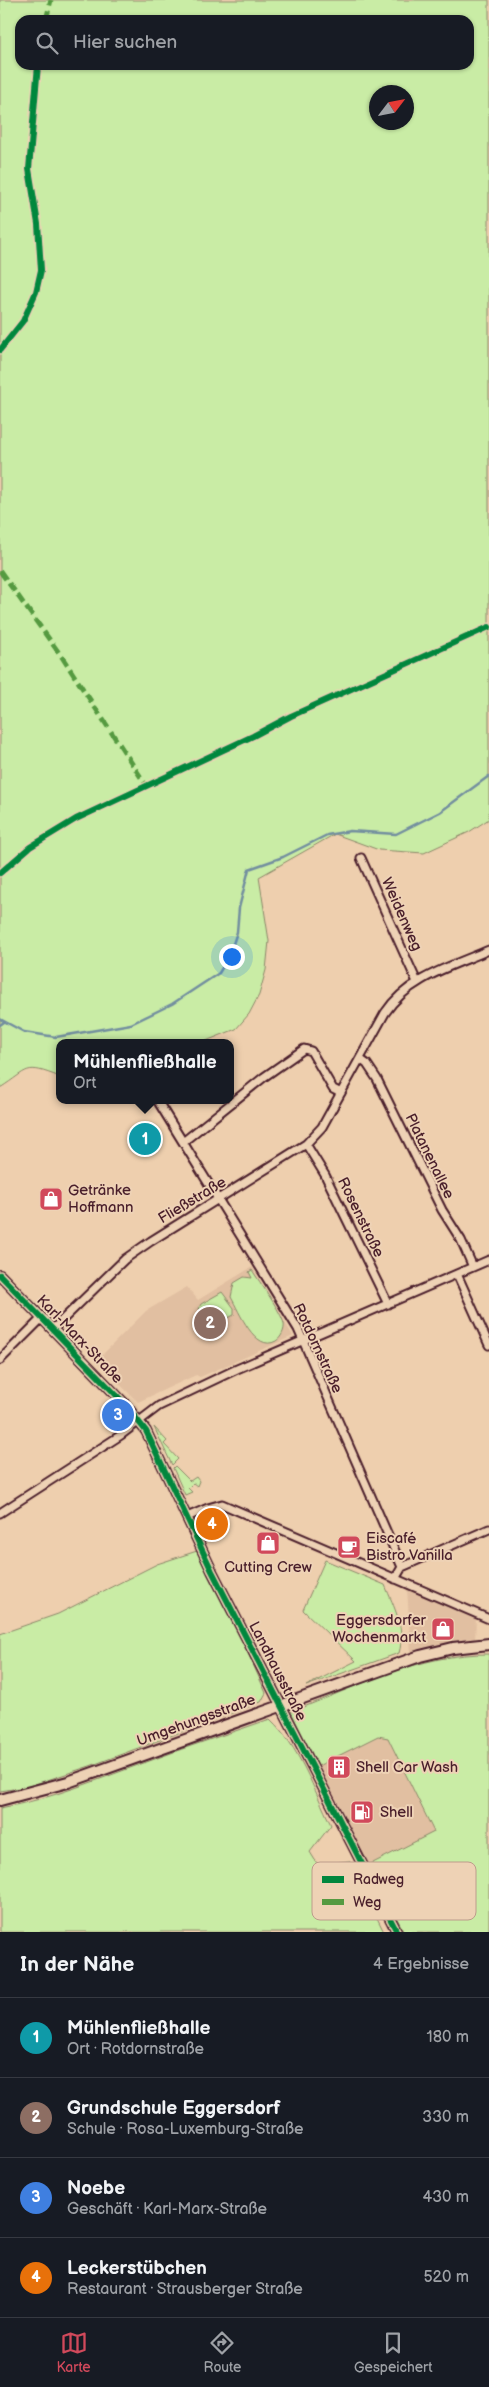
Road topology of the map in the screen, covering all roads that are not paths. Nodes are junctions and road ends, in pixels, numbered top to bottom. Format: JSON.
{"nodes":[{"id":1,"x":361,"y":858,"type":"dead end"},
{"id":2,"x":489,"y":950,"type":"edge"},
{"id":3,"x":417,"y":982,"type":"junction"},
{"id":4,"x":360,"y":1059,"type":"junction"},
{"id":5,"x":341,"y":1093,"type":"junction"},
{"id":6,"x":234,"y":1101,"type":"edge"},
{"id":7,"x":159,"y":1104,"type":"edge"},
{"id":8,"x":230,"y":1104,"type":"edge"},
{"id":9,"x":183,"y":1142,"type":"junction"},
{"id":10,"x":306,"y":1144,"type":"junction"},
{"id":11,"x":218,"y":1200,"type":"junction"},
{"id":12,"x":489,"y":1260,"type":"edge"},
{"id":13,"x":472,"y":1267,"type":"junction"},
{"id":14,"x":457,"y":1274,"type":"junction"},
{"id":15,"x":0,"y":1275,"type":"edge"},
{"id":16,"x":388,"y":1304,"type":"junction"},
{"id":17,"x":42,"y":1318,"type":"junction"},
{"id":18,"x":53,"y":1329,"type":"junction"},
{"id":19,"x":302,"y":1340,"type":"junction"},
{"id":20,"x":489,"y":1345,"type":"edge"},
{"id":21,"x":0,"y":1360,"type":"edge"},
{"id":22,"x":140,"y":1421,"type":"junction"},
{"id":23,"x":0,"y":1513,"type":"edge"},
{"id":24,"x":187,"y":1517,"type":"junction"},
{"id":25,"x":489,"y":1529,"type":"edge"},
{"id":26,"x":402,"y":1567,"type":"junction"},
{"id":27,"x":395,"y":1579,"type":"junction"},
{"id":28,"x":489,"y":1619,"type":"edge"},
{"id":29,"x":489,"y":1644,"type":"edge"},
{"id":30,"x":281,"y":1706,"type":"junction"},
{"id":31,"x":0,"y":1800,"type":"edge"},
{"id":32,"x":361,"y":1862,"type":"edge"},
{"id":33,"x":391,"y":1920,"type":"edge"},
{"id":34,"x":397,"y":1932,"type":"edge"}],
"edges":[{"from":1,"to":3,"type":"street","name":"Weidenweg"},
{"from":2,"to":3,"type":"street","name":"Fließstraße"},
{"from":3,"to":4,"type":"street","name":"Fließstraße"},
{"from":4,"to":5,"type":"street","name":"Fließstraße"},
{"from":4,"to":13,"type":"street","name":"Platanenallee"},
{"from":5,"to":6,"type":"street"},
{"from":5,"to":10,"type":"street","name":"Fließstraße"},
{"from":7,"to":9,"type":"street","name":"Rotdornstraße"},
{"from":8,"to":9,"type":"street"},
{"from":9,"to":11,"type":"street","name":"Rotdornstraße"},
{"from":10,"to":11,"type":"street","name":"Fließstraße"},
{"from":10,"to":16,"type":"street","name":"Rosenstraße"},
{"from":11,"to":18,"type":"street","name":"Fließstraße"},
{"from":11,"to":19,"type":"street","name":"Rotdornstraße"},
{"from":12,"to":13,"type":"street"},
{"from":13,"to":14,"type":"street"},
{"from":14,"to":16,"type":"street"},
{"from":14,"to":20,"type":"street"},
{"from":15,"to":17,"type":"street","name":"Karl-Marx-Straße"},
{"from":16,"to":19,"type":"street"},
{"from":17,"to":18,"type":"street","name":"Karl-Marx-Straße"},
{"from":17,"to":21,"type":"street"},
{"from":18,"to":22,"type":"street","name":"Karl-Marx-Straße"},
{"from":19,"to":22,"type":"street"},
{"from":19,"to":26,"type":"street","name":"Rotdornstraße"},
{"from":22,"to":23,"type":"street"},
{"from":22,"to":24,"type":"street","name":"Landhausstraße"},
{"from":24,"to":27,"type":"street"},
{"from":24,"to":30,"type":"street","name":"Landhausstraße"},
{"from":25,"to":26,"type":"street"},
{"from":26,"to":27,"type":"street"},
{"from":27,"to":28,"type":"street"},
{"from":29,"to":30,"type":"main road","name":"Umgehungsstraße"},
{"from":30,"to":31,"type":"main road","name":"Umgehungsstraße"},
{"from":30,"to":32,"type":"street","name":"Landhausstraße"},
{"from":33,"to":34,"type":"street","name":"Landhausstraße"}]}
